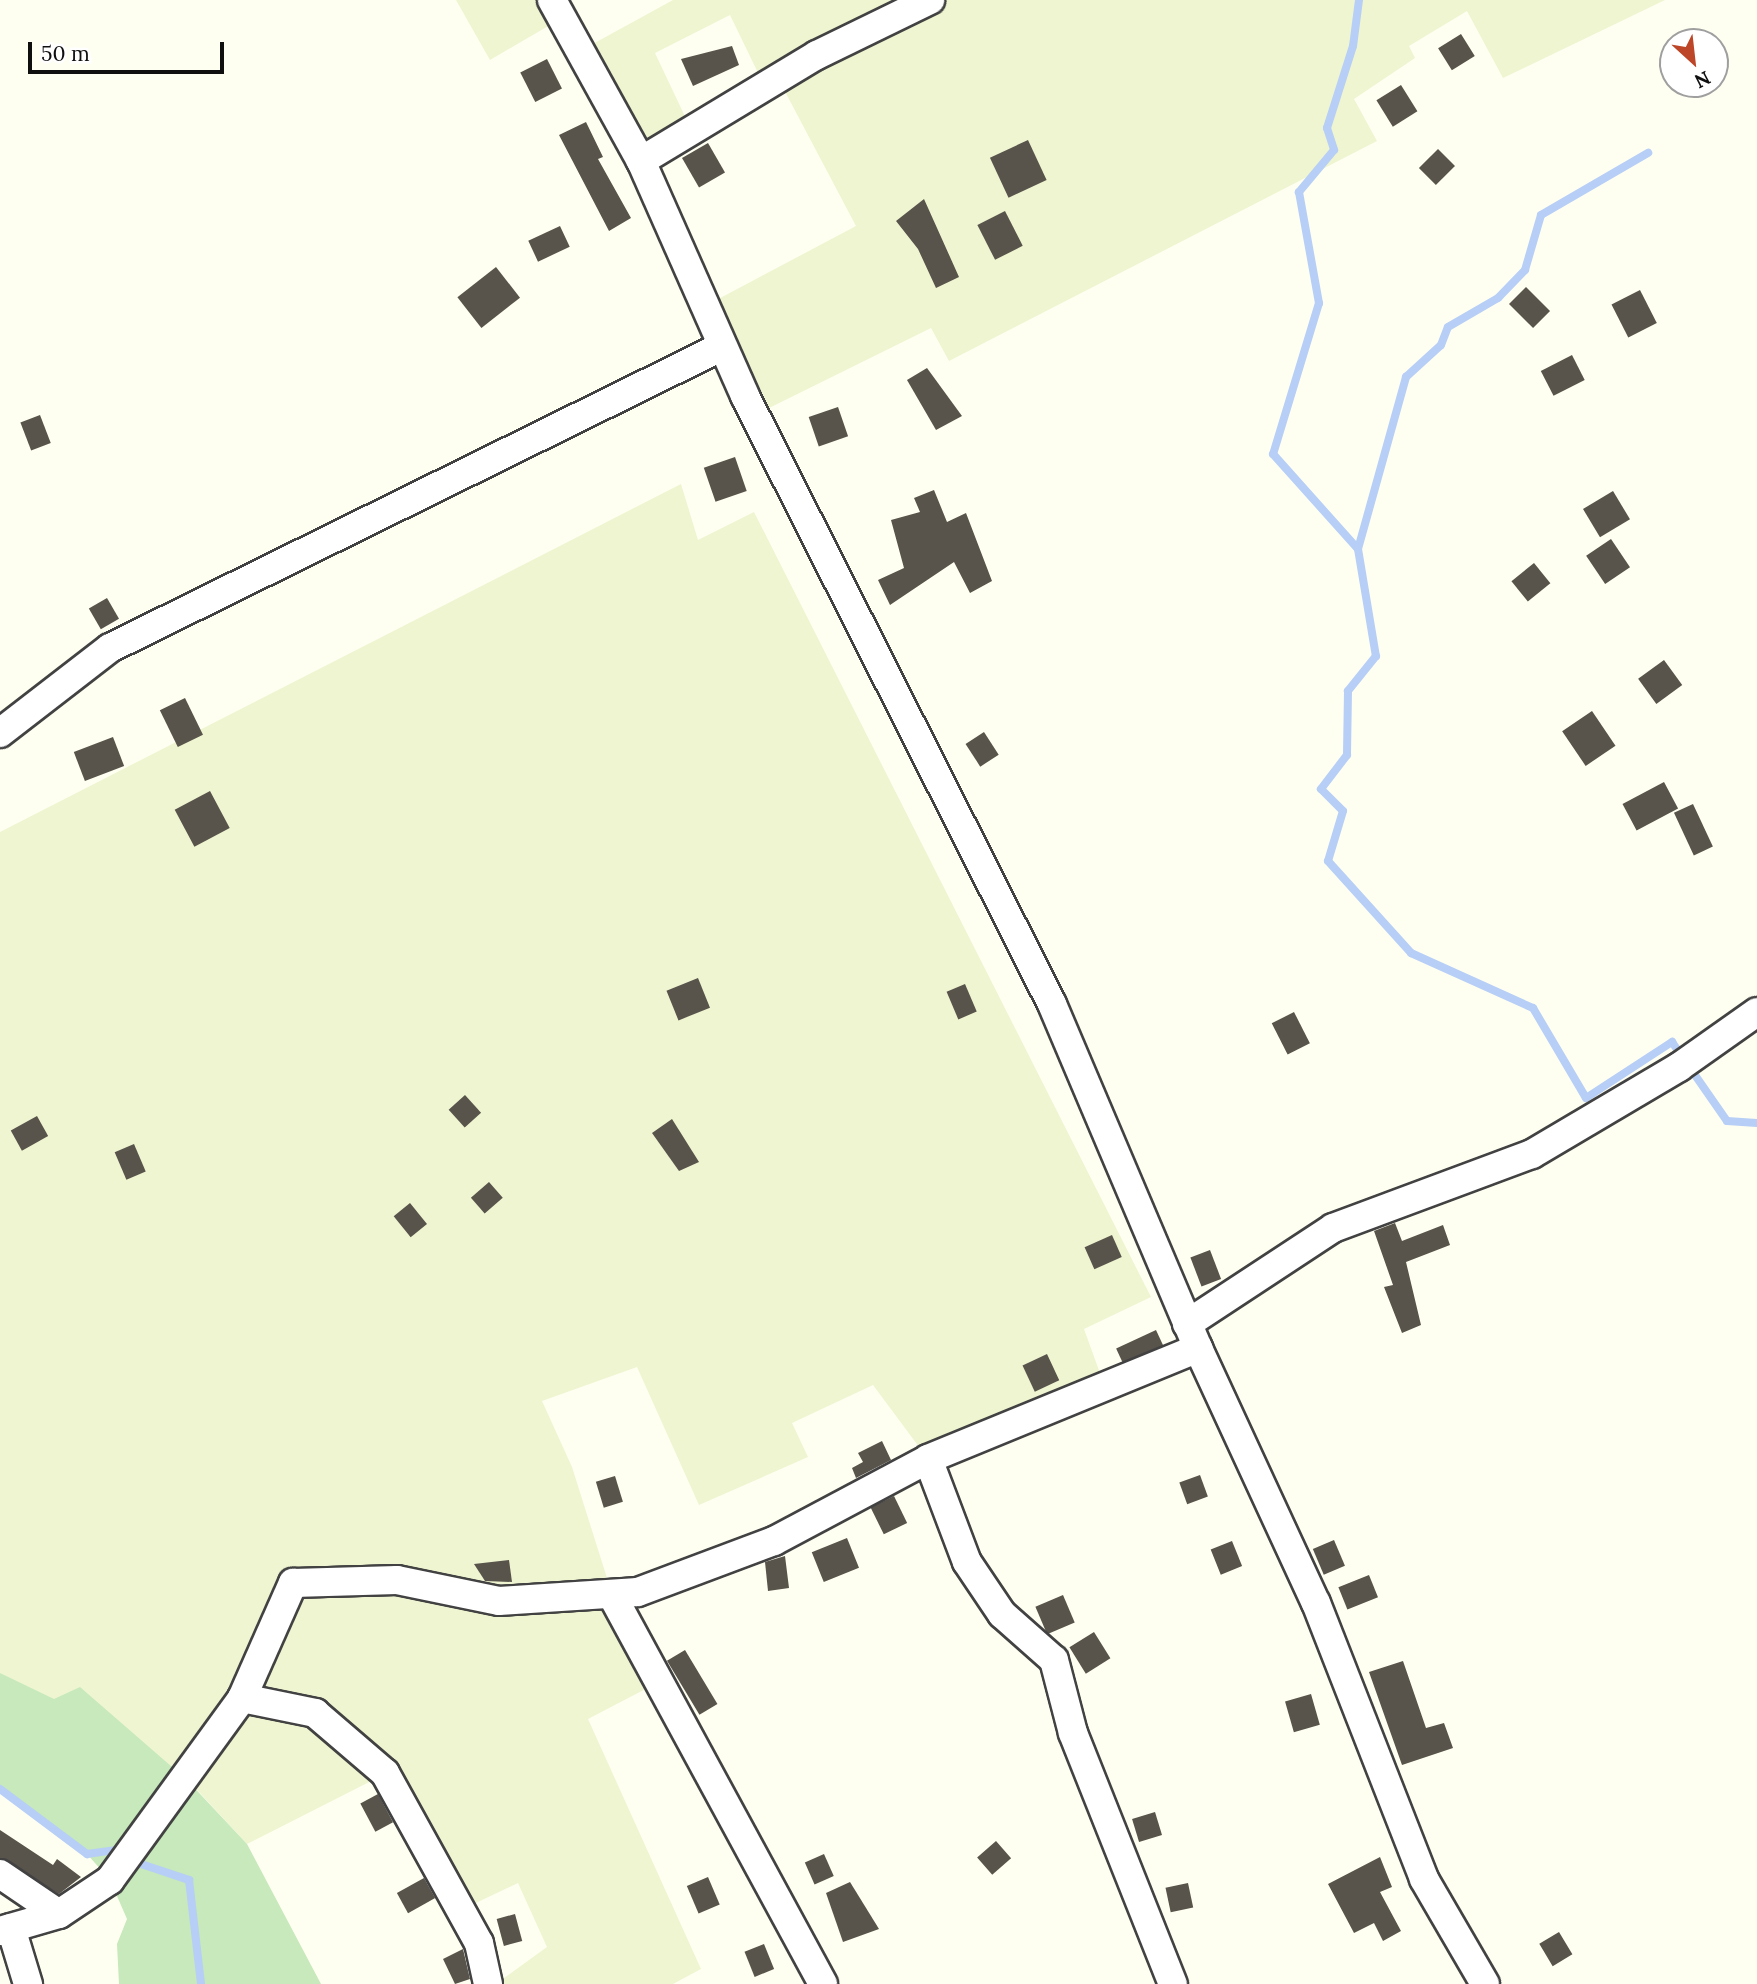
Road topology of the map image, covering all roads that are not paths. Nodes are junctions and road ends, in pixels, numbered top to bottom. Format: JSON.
{"nodes":[{"id":1,"x":552,"y":0,"type":"edge"},
{"id":2,"x":930,"y":0,"type":"edge"},
{"id":3,"x":642,"y":161,"type":"junction"},
{"id":4,"x":723,"y":346,"type":"junction"},
{"id":5,"x":0,"y":733,"type":"edge"},
{"id":6,"x":1757,"y":1012,"type":"edge"},
{"id":7,"x":1192,"y":1336,"type":"junction"},
{"id":8,"x":928,"y":1459,"type":"junction"},
{"id":9,"x":613,"y":1597,"type":"junction"},
{"id":10,"x":242,"y":1698,"type":"junction"},
{"id":11,"x":0,"y":1874,"type":"edge"},
{"id":12,"x":59,"y":1914,"type":"junction"},
{"id":13,"x":5,"y":1930,"type":"edge"},
{"id":14,"x":28,"y":1984,"type":"edge"},
{"id":15,"x":488,"y":1984,"type":"edge"},
{"id":16,"x":823,"y":1984,"type":"edge"},
{"id":17,"x":1173,"y":1984,"type":"edge"},
{"id":18,"x":1485,"y":1984,"type":"edge"}],
"edges":[{"from":1,"to":3,"type":"street"},
{"from":2,"to":3,"type":"street"},
{"from":3,"to":4,"type":"street"},
{"from":4,"to":5,"type":"street"},
{"from":4,"to":7,"type":"street"},
{"from":6,"to":7,"type":"street"},
{"from":7,"to":8,"type":"street"},
{"from":7,"to":18,"type":"street"},
{"from":8,"to":9,"type":"street"},
{"from":8,"to":17,"type":"street"},
{"from":9,"to":10,"type":"street"},
{"from":9,"to":16,"type":"street"},
{"from":10,"to":12,"type":"street"},
{"from":10,"to":15,"type":"street"},
{"from":11,"to":12,"type":"street"},
{"from":12,"to":13,"type":"street"},
{"from":13,"to":14,"type":"street"}]}
